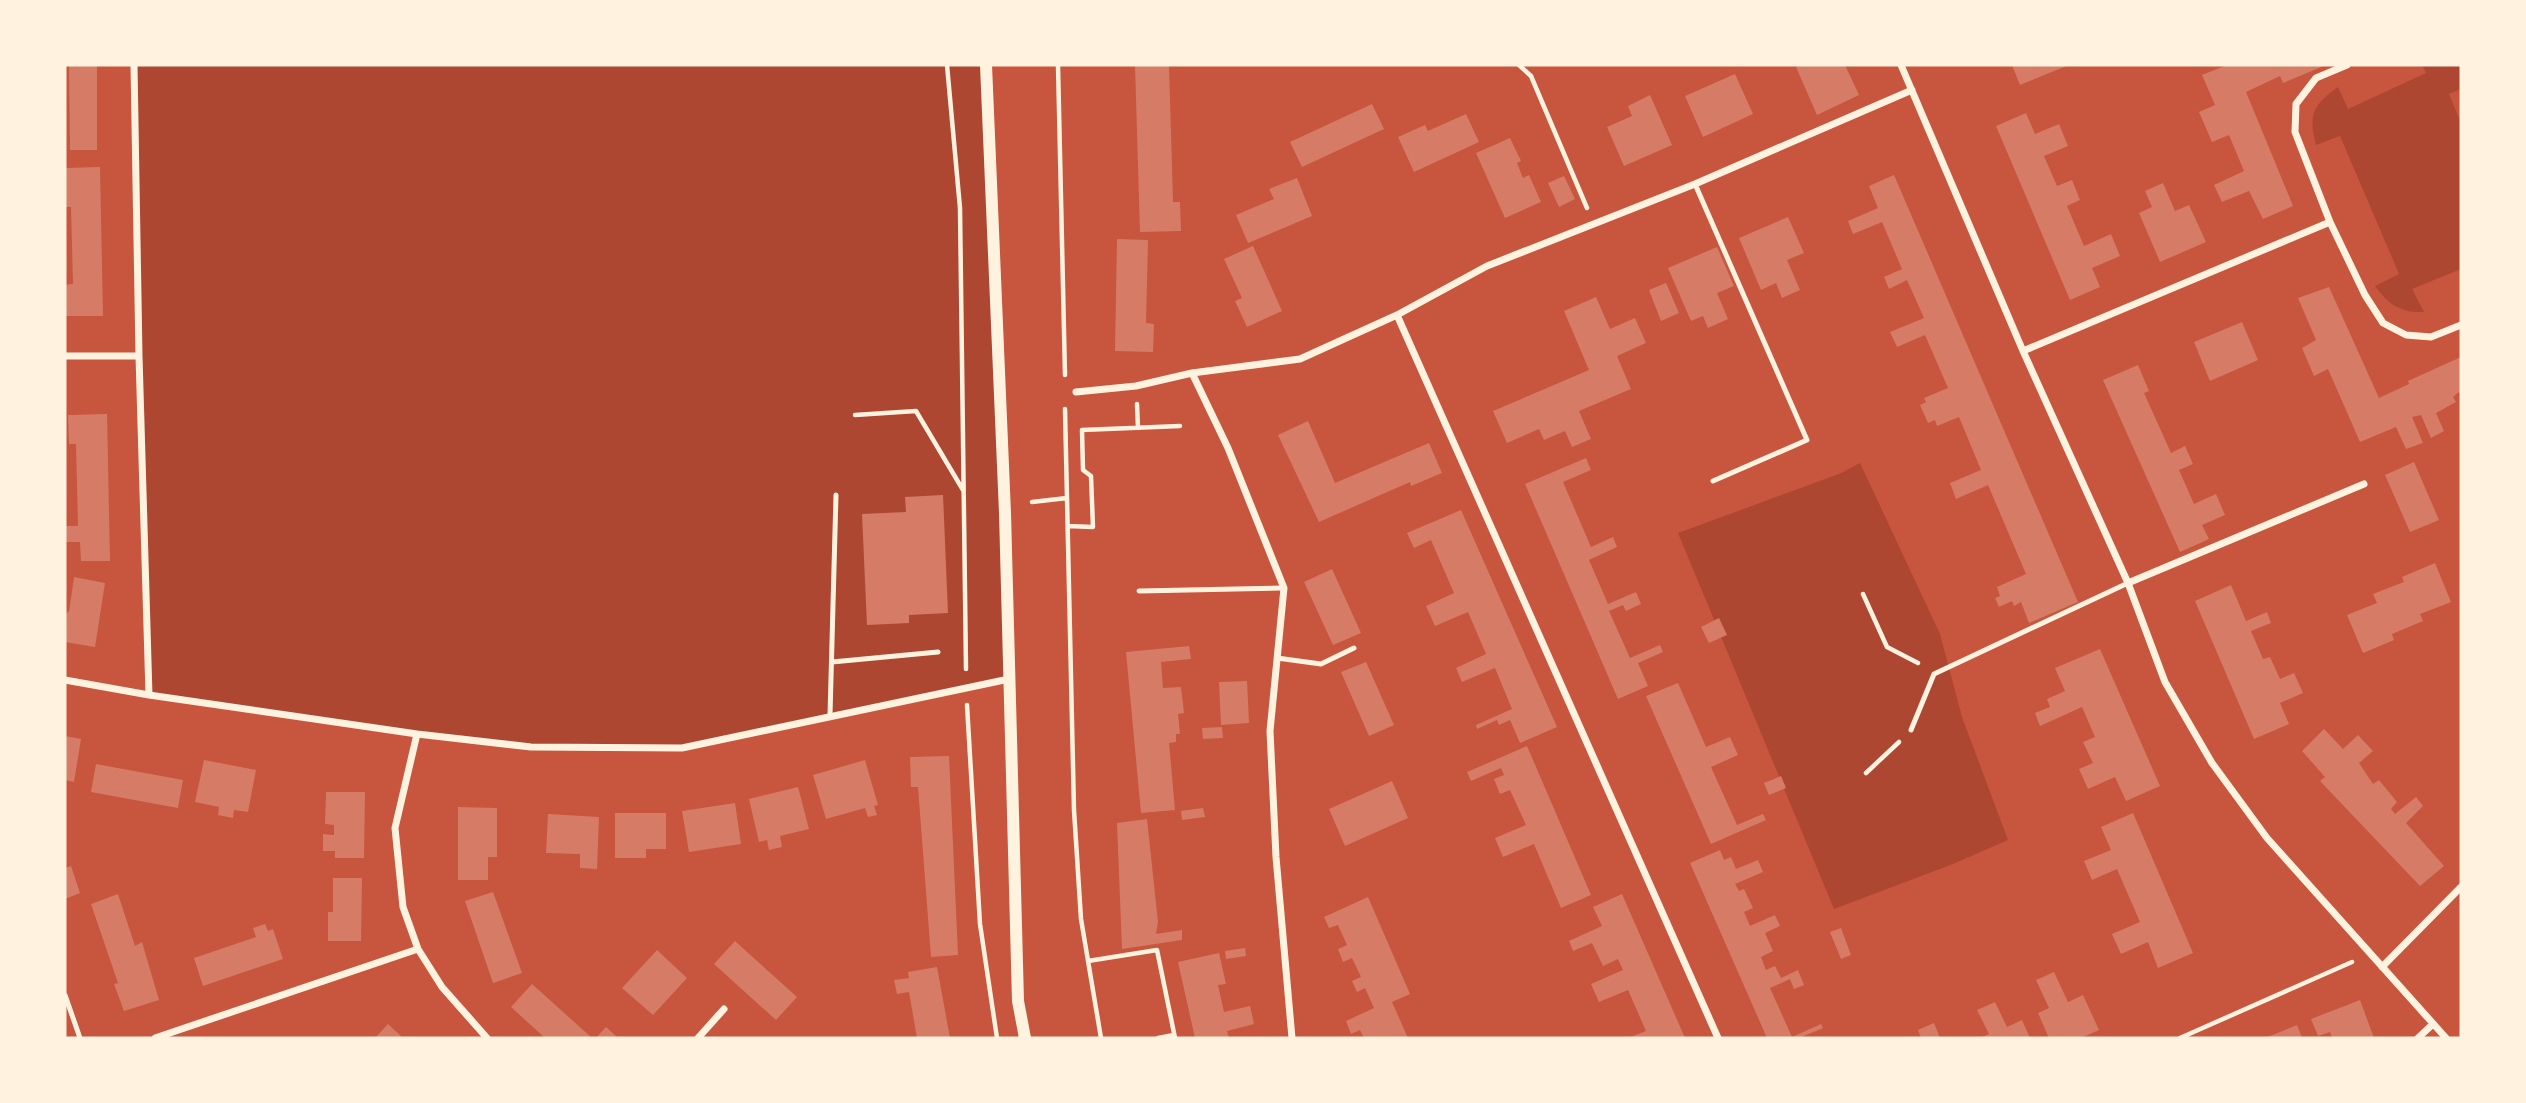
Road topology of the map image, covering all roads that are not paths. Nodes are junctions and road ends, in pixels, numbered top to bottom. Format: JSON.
{"nodes":[{"id":1,"x":134,"y":65,"type":"edge"},
{"id":2,"x":986,"y":65,"type":"edge"},
{"id":3,"x":1901,"y":65,"type":"edge"},
{"id":4,"x":2347,"y":65,"type":"edge"},
{"id":5,"x":1912,"y":90,"type":"junction"},
{"id":6,"x":1695,"y":184,"type":"junction"},
{"id":7,"x":2330,"y":222,"type":"junction"},
{"id":8,"x":1397,"y":315,"type":"junction"},
{"id":9,"x":2461,"y":325,"type":"edge"},
{"id":10,"x":2023,"y":351,"type":"junction"},
{"id":11,"x":65,"y":356,"type":"edge"},
{"id":12,"x":139,"y":356,"type":"junction"},
{"id":13,"x":1192,"y":373,"type":"junction"},
{"id":14,"x":1076,"y":392,"type":"dead end"},
{"id":15,"x":1713,"y":481,"type":"dead end"},
{"id":16,"x":2364,"y":484,"type":"dead end"},
{"id":17,"x":836,"y":495,"type":"dead end"},
{"id":18,"x":2127,"y":583,"type":"junction"},
{"id":19,"x":1284,"y":588,"type":"junction"},
{"id":20,"x":1139,"y":591,"type":"dead end"},
{"id":21,"x":1354,"y":648,"type":"dead end"},
{"id":22,"x":938,"y":652,"type":"dead end"},
{"id":23,"x":1277,"y":659,"type":"junction"},
{"id":24,"x":832,"y":662,"type":"junction"},
{"id":25,"x":1009,"y":679,"type":"junction"},
{"id":26,"x":65,"y":680,"type":"edge"},
{"id":27,"x":149,"y":695,"type":"junction"},
{"id":28,"x":830,"y":715,"type":"junction"},
{"id":29,"x":1911,"y":730,"type":"road end"},
{"id":30,"x":417,"y":734,"type":"junction"},
{"id":31,"x":2461,"y":887,"type":"edge"},
{"id":32,"x":418,"y":949,"type":"junction"},
{"id":33,"x":2382,"y":967,"type":"junction"},
{"id":34,"x":65,"y":996,"type":"edge"},
{"id":35,"x":724,"y":1009,"type":"dead end"},
{"id":36,"x":2433,"y":1024,"type":"junction"},
{"id":37,"x":80,"y":1038,"type":"edge"},
{"id":38,"x":155,"y":1038,"type":"edge"},
{"id":39,"x":487,"y":1038,"type":"edge"},
{"id":40,"x":698,"y":1038,"type":"edge"},
{"id":41,"x":1025,"y":1038,"type":"edge"},
{"id":42,"x":1292,"y":1038,"type":"edge"},
{"id":43,"x":1718,"y":1038,"type":"edge"},
{"id":44,"x":2418,"y":1038,"type":"edge"},
{"id":45,"x":2446,"y":1038,"type":"edge"}],
"edges":[{"from":1,"to":12,"type":"street"},
{"from":2,"to":25,"type":"street"},
{"from":3,"to":5,"type":"street"},
{"from":4,"to":7,"type":"street"},
{"from":5,"to":6,"type":"street"},
{"from":5,"to":10,"type":"street"},
{"from":6,"to":8,"type":"street"},
{"from":6,"to":15,"type":"lane"},
{"from":7,"to":9,"type":"street"},
{"from":7,"to":10,"type":"street"},
{"from":8,"to":13,"type":"street"},
{"from":8,"to":43,"type":"street"},
{"from":10,"to":18,"type":"street"},
{"from":11,"to":12,"type":"street"},
{"from":12,"to":27,"type":"street"},
{"from":13,"to":14,"type":"street"},
{"from":13,"to":19,"type":"street"},
{"from":16,"to":18,"type":"street"},
{"from":17,"to":24,"type":"lane"},
{"from":18,"to":29,"type":"lane"},
{"from":18,"to":33,"type":"street"},
{"from":19,"to":20,"type":"lane"},
{"from":19,"to":23,"type":"street"},
{"from":21,"to":23,"type":"lane"},
{"from":22,"to":24,"type":"lane"},
{"from":23,"to":42,"type":"street"},
{"from":24,"to":28,"type":"lane"},
{"from":25,"to":28,"type":"street"},
{"from":25,"to":41,"type":"street"},
{"from":26,"to":27,"type":"street"},
{"from":27,"to":30,"type":"street"},
{"from":28,"to":30,"type":"street"},
{"from":30,"to":32,"type":"street"},
{"from":31,"to":33,"type":"street"},
{"from":32,"to":38,"type":"street"},
{"from":32,"to":39,"type":"street"},
{"from":33,"to":36,"type":"street"},
{"from":34,"to":37,"type":"lane"},
{"from":35,"to":40,"type":"street"},
{"from":36,"to":44,"type":"street"},
{"from":36,"to":45,"type":"street"}]}
